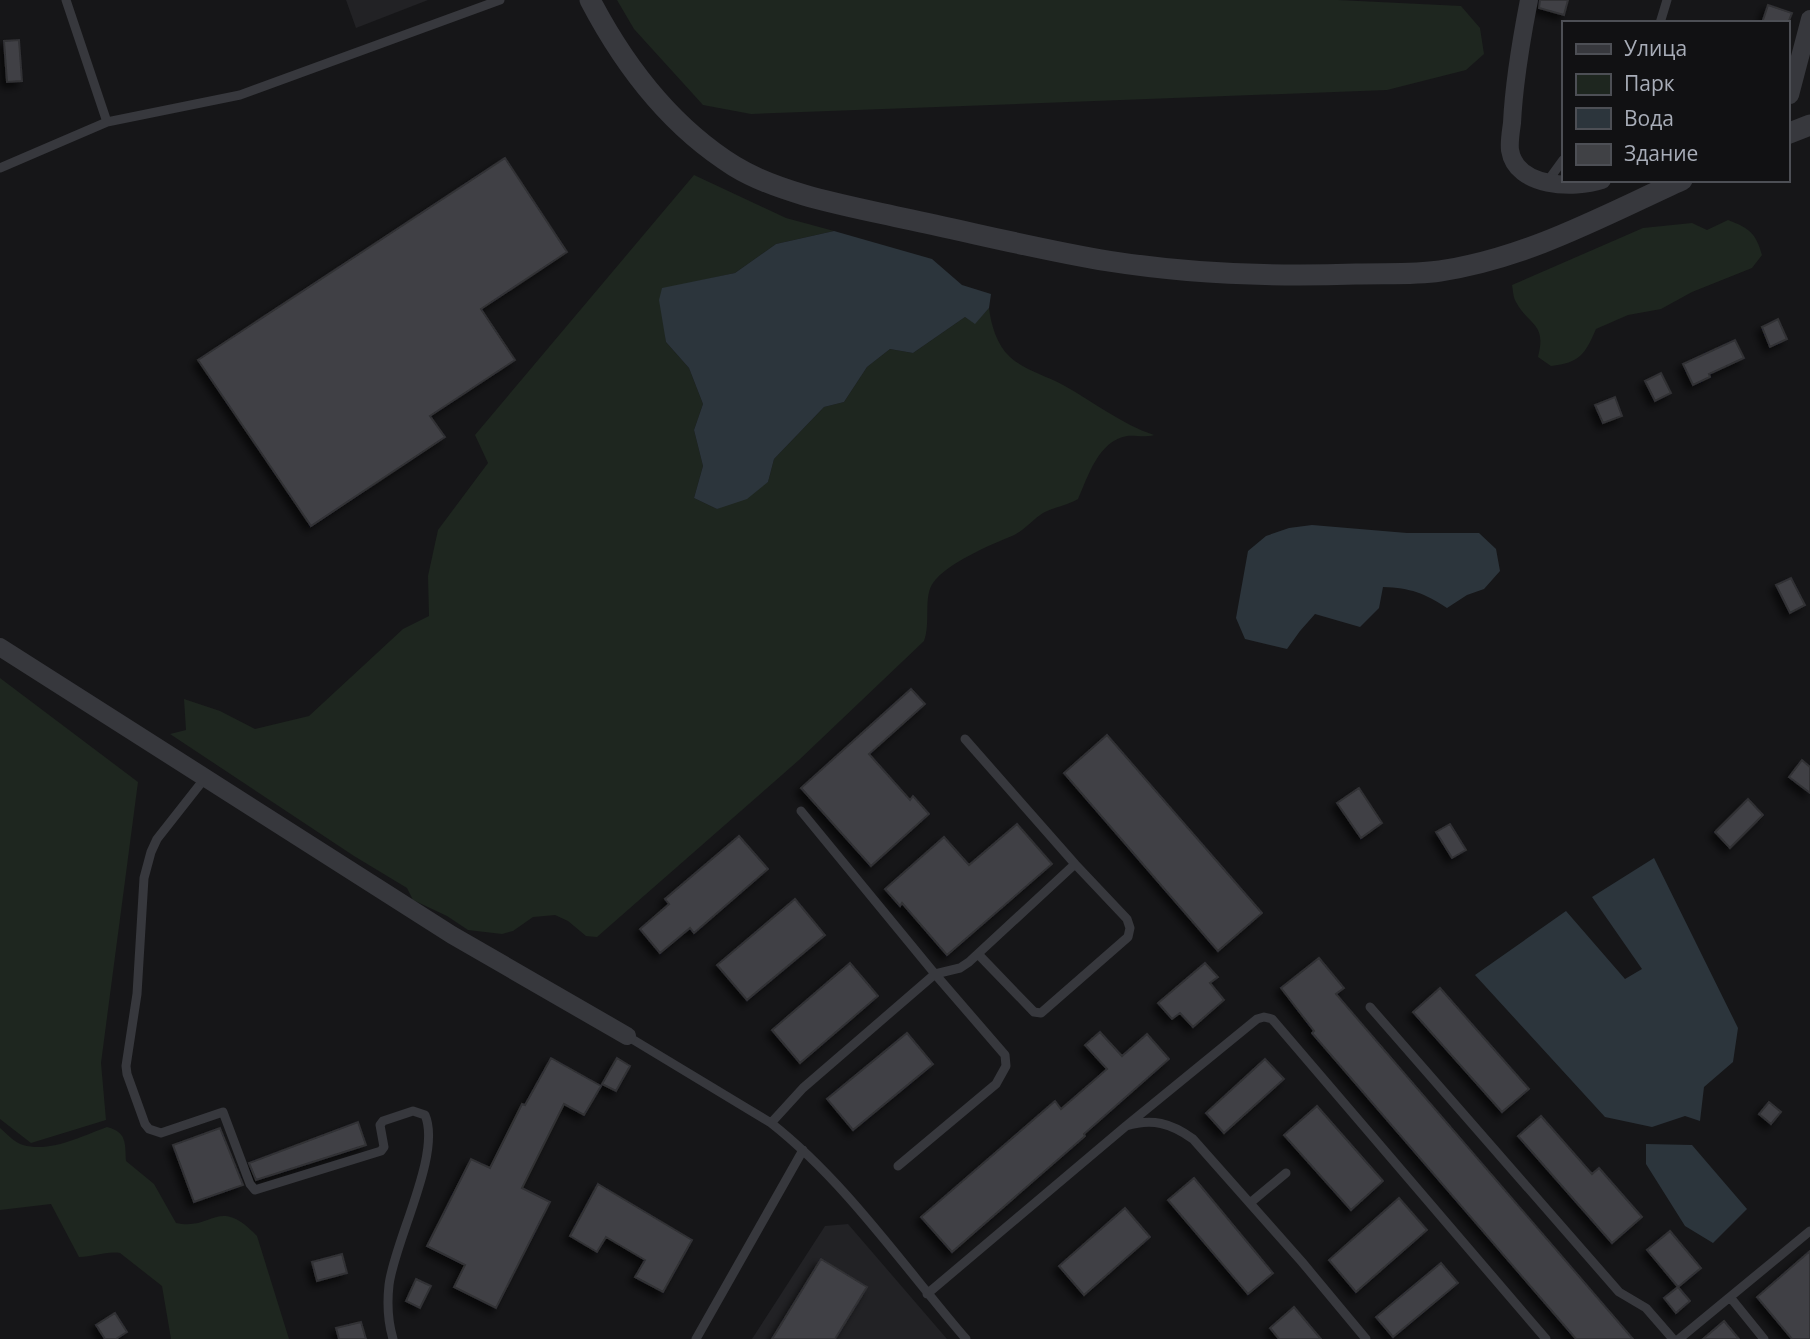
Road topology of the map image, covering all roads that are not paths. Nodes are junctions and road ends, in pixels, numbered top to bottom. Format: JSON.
{"nodes":[{"id":1,"x":66,"y":0,"type":"edge"},
{"id":2,"x":500,"y":0,"type":"edge"},
{"id":3,"x":590,"y":0,"type":"edge"},
{"id":4,"x":1528,"y":0,"type":"edge"},
{"id":5,"x":1667,"y":0,"type":"edge"},
{"id":6,"x":1810,"y":19,"type":"edge"},
{"id":7,"x":1661,"y":21,"type":"edge"},
{"id":8,"x":1810,"y":88,"type":"edge"},
{"id":9,"x":1789,"y":95,"type":"edge"},
{"id":10,"x":107,"y":122,"type":"junction"},
{"id":11,"x":1810,"y":125,"type":"edge"},
{"id":12,"x":1789,"y":133,"type":"edge"},
{"id":13,"x":1562,"y":161,"type":"edge"},
{"id":14,"x":0,"y":167,"type":"edge"},
{"id":15,"x":1548,"y":182,"type":"junction"},
{"id":16,"x":1590,"y":182,"type":"edge"},
{"id":17,"x":1678,"y":182,"type":"edge"},
{"id":18,"x":0,"y":647,"type":"edge"},
{"id":19,"x":965,"y":739,"type":"dead end"},
{"id":20,"x":205,"y":778,"type":"junction"},
{"id":21,"x":801,"y":811,"type":"dead end"},
{"id":22,"x":1075,"y":864,"type":"junction"},
{"id":23,"x":978,"y":954,"type":"junction"},
{"id":24,"x":936,"y":974,"type":"junction"},
{"id":25,"x":1370,"y":1007,"type":"dead end"},
{"id":26,"x":627,"y":1036,"type":"joint"},
{"id":27,"x":771,"y":1124,"type":"junction"},
{"id":28,"x":1126,"y":1126,"type":"junction"},
{"id":29,"x":803,"y":1150,"type":"junction"},
{"id":30,"x":898,"y":1166,"type":"dead end"},
{"id":31,"x":1286,"y":1173,"type":"dead end"},
{"id":32,"x":1250,"y":1203,"type":"junction"},
{"id":33,"x":1810,"y":1231,"type":"edge"},
{"id":34,"x":927,"y":1294,"type":"junction"},
{"id":35,"x":1730,"y":1297,"type":"junction"},
{"id":36,"x":393,"y":1339,"type":"edge"},
{"id":37,"x":696,"y":1339,"type":"edge"},
{"id":38,"x":966,"y":1339,"type":"edge"},
{"id":39,"x":1366,"y":1339,"type":"edge"},
{"id":40,"x":1546,"y":1339,"type":"edge"},
{"id":41,"x":1673,"y":1339,"type":"edge"},
{"id":42,"x":1679,"y":1339,"type":"edge"},
{"id":43,"x":1764,"y":1339,"type":"edge"}],
"edges":[{"from":1,"to":10,"type":"lane"},
{"from":2,"to":10,"type":"lane"},
{"from":3,"to":17,"type":"street"},
{"from":4,"to":15,"type":"street"},
{"from":5,"to":7,"type":"lane"},
{"from":6,"to":9,"type":"street"},
{"from":8,"to":9,"type":"street"},
{"from":10,"to":14,"type":"lane"},
{"from":11,"to":12,"type":"street"},
{"from":13,"to":15,"type":"lane"},
{"from":15,"to":16,"type":"street"},
{"from":18,"to":20,"type":"street"},
{"from":19,"to":22,"type":"lane"},
{"from":20,"to":26,"type":"street"},
{"from":20,"to":36,"type":"lane"},
{"from":21,"to":24,"type":"lane"},
{"from":22,"to":23,"type":"lane"},
{"from":22,"to":23,"type":"lane"},
{"from":23,"to":24,"type":"lane"},
{"from":24,"to":27,"type":"lane"},
{"from":24,"to":30,"type":"lane"},
{"from":25,"to":41,"type":"lane"},
{"from":26,"to":27,"type":"lane"},
{"from":27,"to":29,"type":"lane"},
{"from":28,"to":32,"type":"lane"},
{"from":28,"to":34,"type":"lane"},
{"from":28,"to":40,"type":"lane"},
{"from":29,"to":34,"type":"lane"},
{"from":29,"to":37,"type":"lane"},
{"from":31,"to":32,"type":"lane"},
{"from":32,"to":39,"type":"lane"},
{"from":33,"to":35,"type":"lane"},
{"from":34,"to":38,"type":"lane"},
{"from":35,"to":42,"type":"lane"},
{"from":35,"to":43,"type":"lane"}]}
